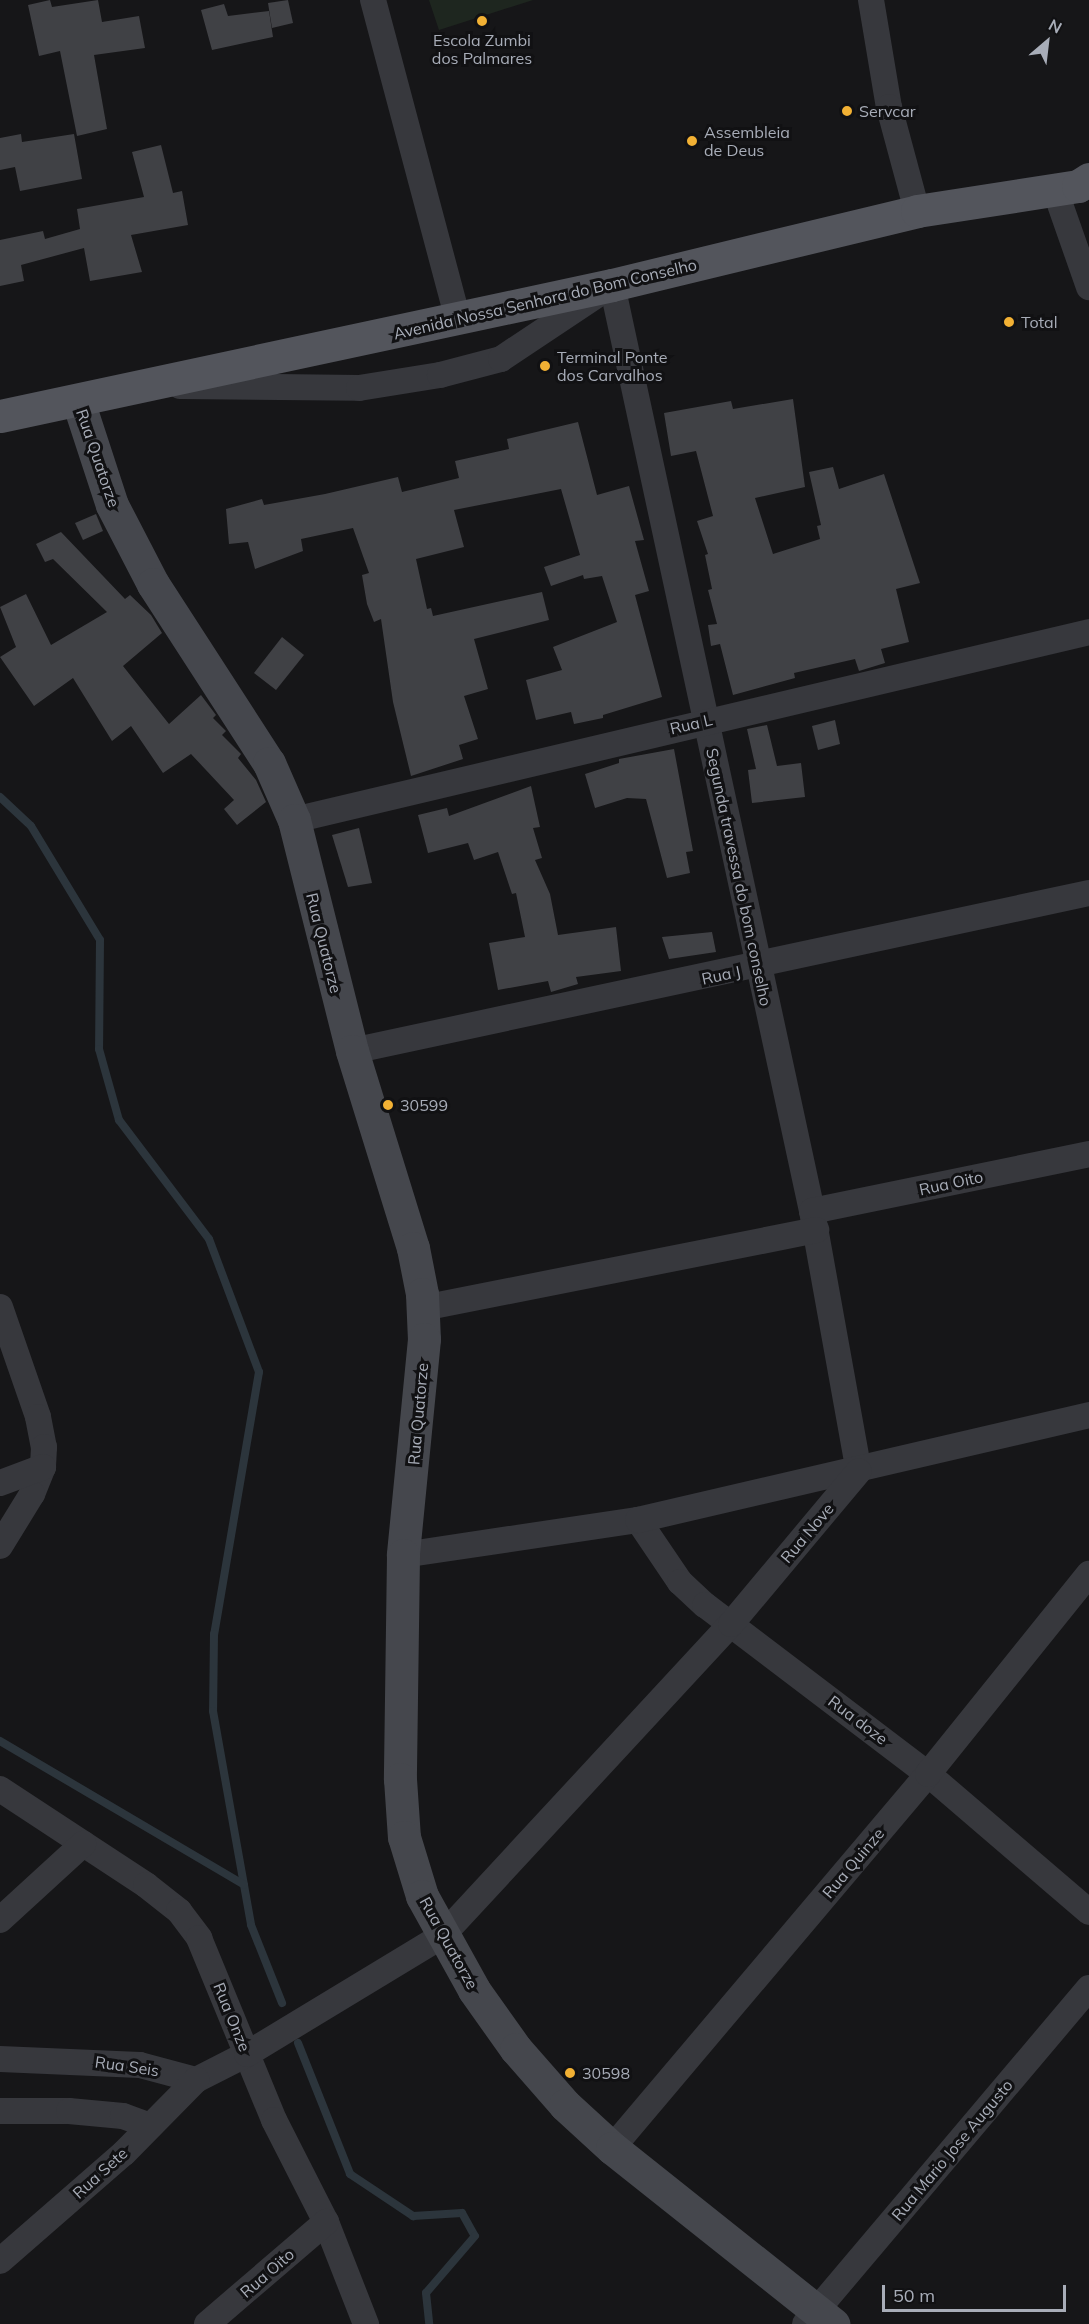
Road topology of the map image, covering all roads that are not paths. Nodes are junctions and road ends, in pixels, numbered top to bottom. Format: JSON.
{"nodes":[{"id":1,"x":373,"y":0,"type":"edge"},
{"id":2,"x":871,"y":0,"type":"edge"},
{"id":3,"x":1078,"y":187,"type":"edge"},
{"id":4,"x":917,"y":211,"type":"junction"},
{"id":5,"x":612,"y":285,"type":"junction"},
{"id":6,"x":1089,"y":287,"type":"edge"},
{"id":7,"x":458,"y":319,"type":"junction"},
{"id":8,"x":151,"y":386,"type":"junction"},
{"id":9,"x":78,"y":401,"type":"junction"},
{"id":10,"x":0,"y":416,"type":"edge"},
{"id":11,"x":1089,"y":632,"type":"edge"},
{"id":12,"x":706,"y":720,"type":"junction"},
{"id":13,"x":294,"y":820,"type":"junction"},
{"id":14,"x":1089,"y":893,"type":"edge"},
{"id":15,"x":758,"y":967,"type":"junction"},
{"id":16,"x":352,"y":1051,"type":"junction"},
{"id":17,"x":1089,"y":1154,"type":"edge"},
{"id":18,"x":814,"y":1221,"type":"junction"},
{"id":19,"x":0,"y":1307,"type":"edge"},
{"id":20,"x":423,"y":1308,"type":"junction"},
{"id":21,"x":1089,"y":1415,"type":"edge"},
{"id":22,"x":43,"y":1467,"type":"junction"},
{"id":23,"x":859,"y":1471,"type":"junction"},
{"id":24,"x":0,"y":1483,"type":"edge"},
{"id":25,"x":638,"y":1520,"type":"junction"},
{"id":26,"x":0,"y":1546,"type":"edge"},
{"id":27,"x":403,"y":1555,"type":"junction"},
{"id":28,"x":1089,"y":1574,"type":"edge"},
{"id":29,"x":731,"y":1624,"type":"junction"},
{"id":30,"x":928,"y":1774,"type":"junction"},
{"id":31,"x":0,"y":1789,"type":"edge"},
{"id":32,"x":83,"y":1844,"type":"junction"},
{"id":33,"x":1089,"y":1912,"type":"edge"},
{"id":34,"x":0,"y":1920,"type":"edge"},
{"id":35,"x":442,"y":1936,"type":"junction"},
{"id":36,"x":1089,"y":1988,"type":"edge"},
{"id":37,"x":247,"y":2054,"type":"junction"},
{"id":38,"x":0,"y":2059,"type":"edge"},
{"id":39,"x":196,"y":2080,"type":"junction"},
{"id":40,"x":0,"y":2111,"type":"edge"},
{"id":41,"x":150,"y":2126,"type":"junction"},
{"id":42,"x":612,"y":2148,"type":"junction"},
{"id":43,"x":326,"y":2222,"type":"junction"},
{"id":44,"x":0,"y":2261,"type":"edge"},
{"id":45,"x":818,"y":2320,"type":"edge"},
{"id":46,"x":207,"y":2324,"type":"edge"},
{"id":47,"x":366,"y":2324,"type":"edge"}],
"edges":[{"from":1,"to":7,"type":"street"},
{"from":2,"to":4,"type":"street"},
{"from":3,"to":4,"type":"main road","name":"Avenida Nossa Senhora do Bom Conselho"},
{"from":3,"to":6,"type":"street"},
{"from":4,"to":5,"type":"main road","name":"Avenida Nossa Senhora do Bom Conselho"},
{"from":5,"to":7,"type":"main road","name":"Avenida Nossa Senhora do Bom Conselho"},
{"from":5,"to":8,"type":"street"},
{"from":5,"to":12,"type":"street","name":"Segunda travessa do bom conselho"},
{"from":7,"to":8,"type":"main road","name":"Avenida Nossa Senhora do Bom Conselho"},
{"from":8,"to":9,"type":"main road","name":"Avenida Nossa Senhora do Bom Conselho"},
{"from":9,"to":10,"type":"main road","name":"Avenida Nossa Senhora do Bom Conselho"},
{"from":9,"to":13,"type":"street","name":"Rua Quatorze"},
{"from":11,"to":12,"type":"street","name":"Rua L"},
{"from":12,"to":13,"type":"street","name":"Rua L"},
{"from":12,"to":15,"type":"street","name":"Segunda travessa do bom conselho"},
{"from":13,"to":16,"type":"street","name":"Rua Quatorze"},
{"from":14,"to":15,"type":"street","name":"Rua J"},
{"from":15,"to":16,"type":"street","name":"Rua J"},
{"from":15,"to":18,"type":"street","name":"Segunda travessa do bom conselho"},
{"from":16,"to":20,"type":"street","name":"Rua Quatorze"},
{"from":17,"to":18,"type":"street","name":"Rua Oito"},
{"from":18,"to":20,"type":"street","name":"Rua Oito"},
{"from":18,"to":23,"type":"street","name":"Segunda travessa do bom conselho"},
{"from":19,"to":22,"type":"street"},
{"from":20,"to":27,"type":"street","name":"Rua Quatorze"},
{"from":21,"to":23,"type":"street"},
{"from":22,"to":24,"type":"street"},
{"from":22,"to":26,"type":"street"},
{"from":23,"to":25,"type":"street","name":"Rua Nove"},
{"from":23,"to":29,"type":"street","name":"Rua Nove"},
{"from":25,"to":27,"type":"street","name":"Rua Nove"},
{"from":25,"to":29,"type":"street","name":"Rua doze"},
{"from":27,"to":35,"type":"street","name":"Rua Quatorze"},
{"from":28,"to":30,"type":"street","name":"Rua Quinze"},
{"from":29,"to":30,"type":"street","name":"Rua doze"},
{"from":29,"to":35,"type":"street","name":"Rua Nove"},
{"from":30,"to":33,"type":"street","name":"Rua doze"},
{"from":30,"to":42,"type":"street","name":"Rua Quinze"},
{"from":31,"to":32,"type":"street","name":"Rua Onze"},
{"from":32,"to":34,"type":"street"},
{"from":32,"to":37,"type":"street","name":"Rua Onze"},
{"from":35,"to":37,"type":"street","name":"Rua Nove"},
{"from":35,"to":42,"type":"street","name":"Rua Quatorze"},
{"from":36,"to":45,"type":"street","name":"Rua Mario Jose Augusto"},
{"from":37,"to":39,"type":"street"},
{"from":37,"to":43,"type":"street","name":"Rua Onze"},
{"from":38,"to":39,"type":"street","name":"Rua Seis"},
{"from":39,"to":41,"type":"street","name":"Rua Sete"},
{"from":40,"to":41,"type":"street"},
{"from":41,"to":44,"type":"street","name":"Rua Sete"},
{"from":42,"to":45,"type":"street","name":"Rua Quatorze"},
{"from":43,"to":46,"type":"street","name":"Rua Oito"},
{"from":43,"to":47,"type":"street","name":"Rua Onze"}]}
